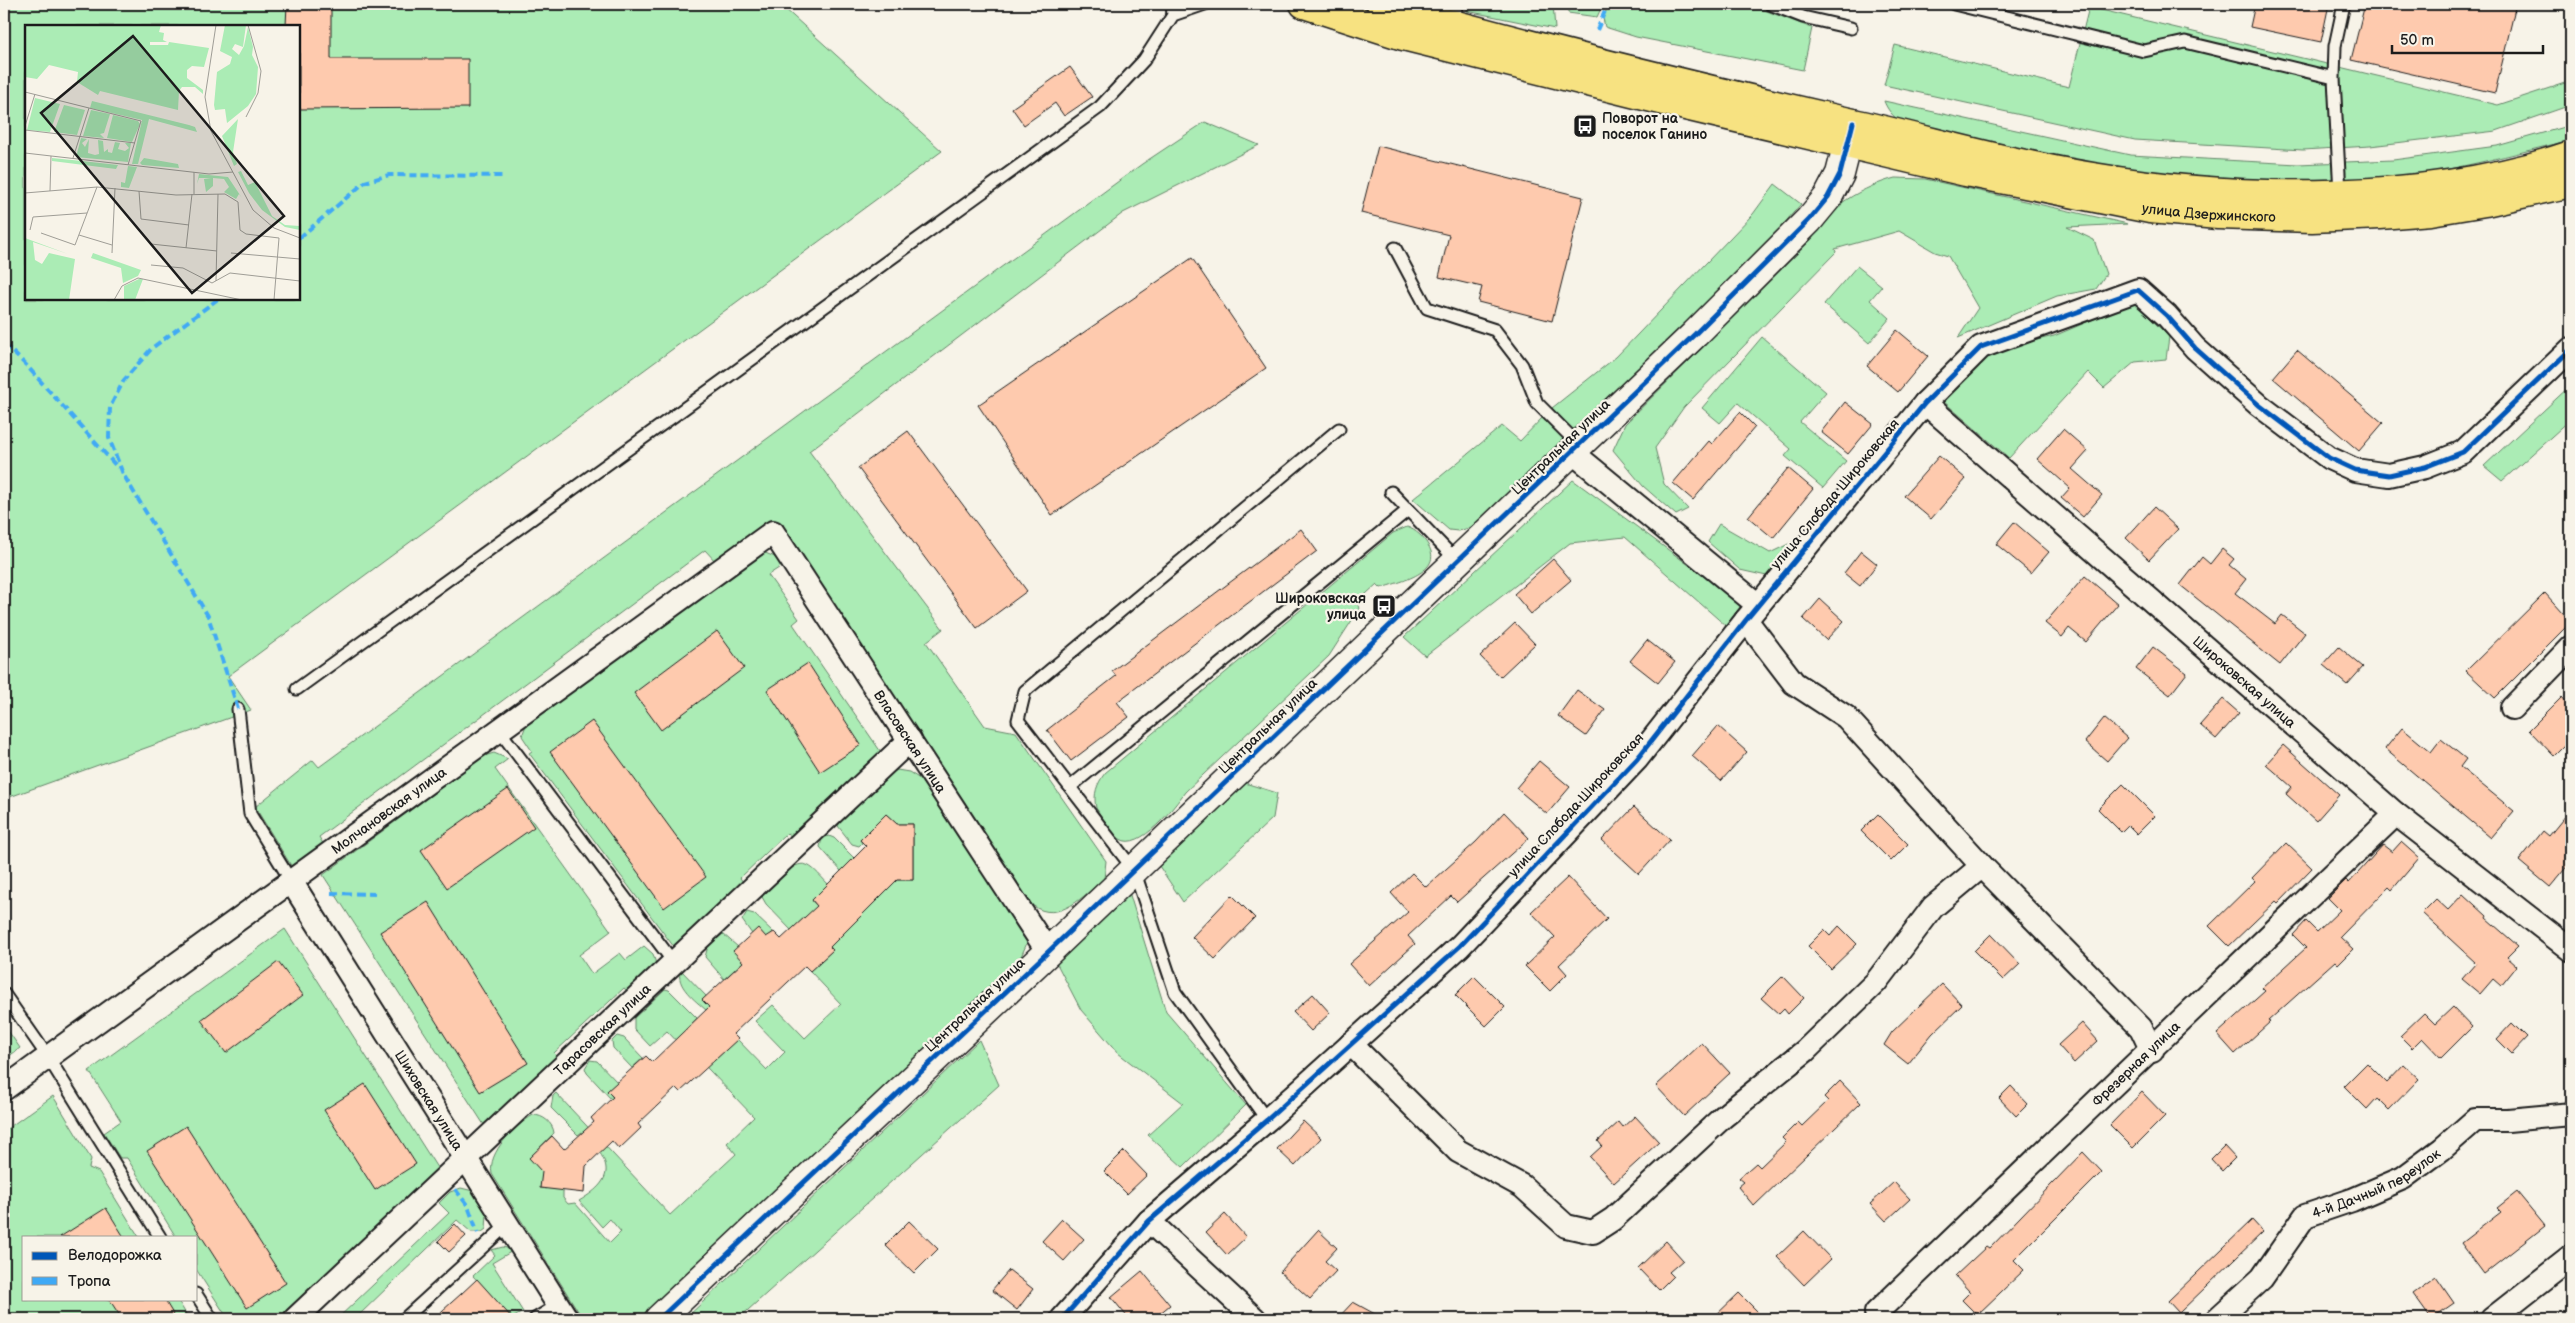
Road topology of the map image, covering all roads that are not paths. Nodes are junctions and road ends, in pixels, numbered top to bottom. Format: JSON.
{"nodes":[{"id":1,"x":1205,"y":4,"type":"edge"},
{"id":2,"x":1304,"y":4,"type":"edge"},
{"id":3,"x":1381,"y":4,"type":"edge"},
{"id":4,"x":1770,"y":4,"type":"edge"},
{"id":5,"x":1954,"y":4,"type":"edge"},
{"id":6,"x":2344,"y":4,"type":"edge"},
{"id":7,"x":1172,"y":9,"type":"edge"},
{"id":8,"x":1456,"y":14,"type":"edge"},
{"id":9,"x":1851,"y":28,"type":"dead end"},
{"id":10,"x":2334,"y":78,"type":"junction"},
{"id":11,"x":1851,"y":134,"type":"junction"},
{"id":12,"x":2571,"y":154,"type":"edge"},
{"id":13,"x":2571,"y":183,"type":"edge"},
{"id":14,"x":2340,"y":194,"type":"junction"},
{"id":15,"x":1395,"y":248,"type":"dead end"},
{"id":16,"x":2571,"y":349,"type":"edge"},
{"id":17,"x":1925,"y":403,"type":"junction"},
{"id":18,"x":1339,"y":429,"type":"dead end"},
{"id":19,"x":1576,"y":448,"type":"junction"},
{"id":20,"x":1391,"y":492,"type":"dead end"},
{"id":21,"x":1408,"y":510,"type":"junction"},
{"id":22,"x":773,"y":532,"type":"joint"},
{"id":23,"x":1457,"y":561,"type":"junction"},
{"id":24,"x":1752,"y":612,"type":"junction"},
{"id":25,"x":2571,"y":647,"type":"edge"},
{"id":26,"x":297,"y":689,"type":"dead end"},
{"id":27,"x":2512,"y":708,"type":"dead end"},
{"id":28,"x":238,"y":709,"type":"dead end"},
{"id":29,"x":499,"y":730,"type":"junction"},
{"id":30,"x":910,"y":740,"type":"junction"},
{"id":31,"x":1070,"y":787,"type":"junction"},
{"id":32,"x":2396,"y":814,"type":"junction"},
{"id":33,"x":1982,"y":866,"type":"junction"},
{"id":34,"x":1134,"y":870,"type":"junction"},
{"id":35,"x":290,"y":881,"type":"junction"},
{"id":36,"x":2571,"y":950,"type":"edge"},
{"id":37,"x":1048,"y":952,"type":"junction"},
{"id":38,"x":674,"y":963,"type":"junction"},
{"id":39,"x":6,"y":1001,"type":"edge"},
{"id":40,"x":1351,"y":1044,"type":"junction"},
{"id":41,"x":2152,"y":1051,"type":"junction"},
{"id":42,"x":48,"y":1057,"type":"junction"},
{"id":43,"x":4,"y":1089,"type":"edge"},
{"id":44,"x":2571,"y":1114,"type":"edge"},
{"id":45,"x":1267,"y":1120,"type":"junction"},
{"id":46,"x":465,"y":1159,"type":"junction"},
{"id":47,"x":1149,"y":1221,"type":"junction"},
{"id":48,"x":508,"y":1225,"type":"junction"},
{"id":49,"x":159,"y":1236,"type":"edge"},
{"id":50,"x":2571,"y":1257,"type":"edge"},
{"id":51,"x":198,"y":1297,"type":"edge"},
{"id":52,"x":562,"y":1312,"type":"edge"},
{"id":53,"x":1876,"y":1314,"type":"dead end"},
{"id":54,"x":212,"y":1319,"type":"edge"},
{"id":55,"x":295,"y":1319,"type":"edge"},
{"id":56,"x":404,"y":1319,"type":"edge"},
{"id":57,"x":535,"y":1319,"type":"edge"},
{"id":58,"x":659,"y":1319,"type":"edge"},
{"id":59,"x":1062,"y":1319,"type":"edge"},
{"id":60,"x":1255,"y":1319,"type":"edge"},
{"id":61,"x":2217,"y":1319,"type":"edge"},
{"id":62,"x":2492,"y":1319,"type":"edge"}],
"edges":[{"from":1,"to":7,"type":"lane"},
{"from":2,"to":11,"type":"highway"},
{"from":3,"to":8,"type":"highway"},
{"from":4,"to":9,"type":"lane"},
{"from":5,"to":10,"type":"lane"},
{"from":6,"to":10,"type":"lane"},
{"from":7,"to":26,"type":"lane"},
{"from":8,"to":11,"type":"highway"},
{"from":10,"to":14,"type":"lane"},
{"from":11,"to":13,"type":"highway","name":"улица Дзержинского"},
{"from":11,"to":14,"type":"highway","name":"улица Дзержинского"},
{"from":11,"to":19,"type":"street","name":"Центральная улица"},
{"from":12,"to":14,"type":"highway","name":"улица Дзержинского"},
{"from":15,"to":19,"type":"lane"},
{"from":16,"to":17,"type":"street","name":"улица Слобода Широковская"},
{"from":17,"to":24,"type":"street","name":"улица Слобода Широковская"},
{"from":17,"to":32,"type":"street","name":"Широковская улица"},
{"from":18,"to":31,"type":"lane"},
{"from":19,"to":23,"type":"street","name":"Центральная улица"},
{"from":19,"to":24,"type":"street"},
{"from":20,"to":21,"type":"lane"},
{"from":21,"to":23,"type":"lane"},
{"from":21,"to":31,"type":"lane"},
{"from":22,"to":29,"type":"street","name":"Молчановская улица"},
{"from":22,"to":30,"type":"street","name":"Власовская улица"},
{"from":23,"to":34,"type":"street","name":"Центральная улица"},
{"from":24,"to":33,"type":"street"},
{"from":24,"to":40,"type":"street","name":"улица Слобода Широковская"},
{"from":25,"to":27,"type":"street"},
{"from":28,"to":35,"type":"lane"},
{"from":29,"to":35,"type":"street","name":"Молчановская улица"},
{"from":29,"to":38,"type":"lane"},
{"from":30,"to":37,"type":"street","name":"Власовская улица"},
{"from":30,"to":38,"type":"street","name":"Тарасовская улица"},
{"from":31,"to":34,"type":"lane"},
{"from":32,"to":36,"type":"street","name":"Широковская улица"},
{"from":32,"to":41,"type":"street","name":"Фрезерная улица"},
{"from":33,"to":40,"type":"street"},
{"from":33,"to":41,"type":"street"},
{"from":34,"to":37,"type":"street","name":"Центральная улица"},
{"from":34,"to":45,"type":"lane"},
{"from":35,"to":42,"type":"street","name":"Молчановская улица"},
{"from":35,"to":46,"type":"street","name":"Шиховская улица"},
{"from":37,"to":58,"type":"street","name":"Центральная улица"},
{"from":38,"to":46,"type":"street","name":"Тарасовская улица"},
{"from":39,"to":42,"type":"lane"},
{"from":40,"to":45,"type":"street","name":"улица Слобода Широковская"},
{"from":41,"to":53,"type":"street","name":"Фрезерная улица"},
{"from":42,"to":43,"type":"street","name":"Молчановская улица"},
{"from":42,"to":49,"type":"lane"},
{"from":44,"to":61,"type":"street","name":"4-й Дачный переулок"},
{"from":45,"to":47,"type":"street","name":"улица Слобода Широковская"},
{"from":46,"to":48,"type":"street","name":"Шиховская улица"},
{"from":46,"to":55,"type":"street","name":"Тарасовская улица"},
{"from":47,"to":59,"type":"street","name":"улица Слобода Широковская"},
{"from":47,"to":60,"type":"street"},
{"from":48,"to":52,"type":"street","name":"Шиховская улица"},
{"from":48,"to":56,"type":"lane"},
{"from":50,"to":62,"type":"street"},
{"from":51,"to":54,"type":"lane"},
{"from":52,"to":57,"type":"lane"}]}
